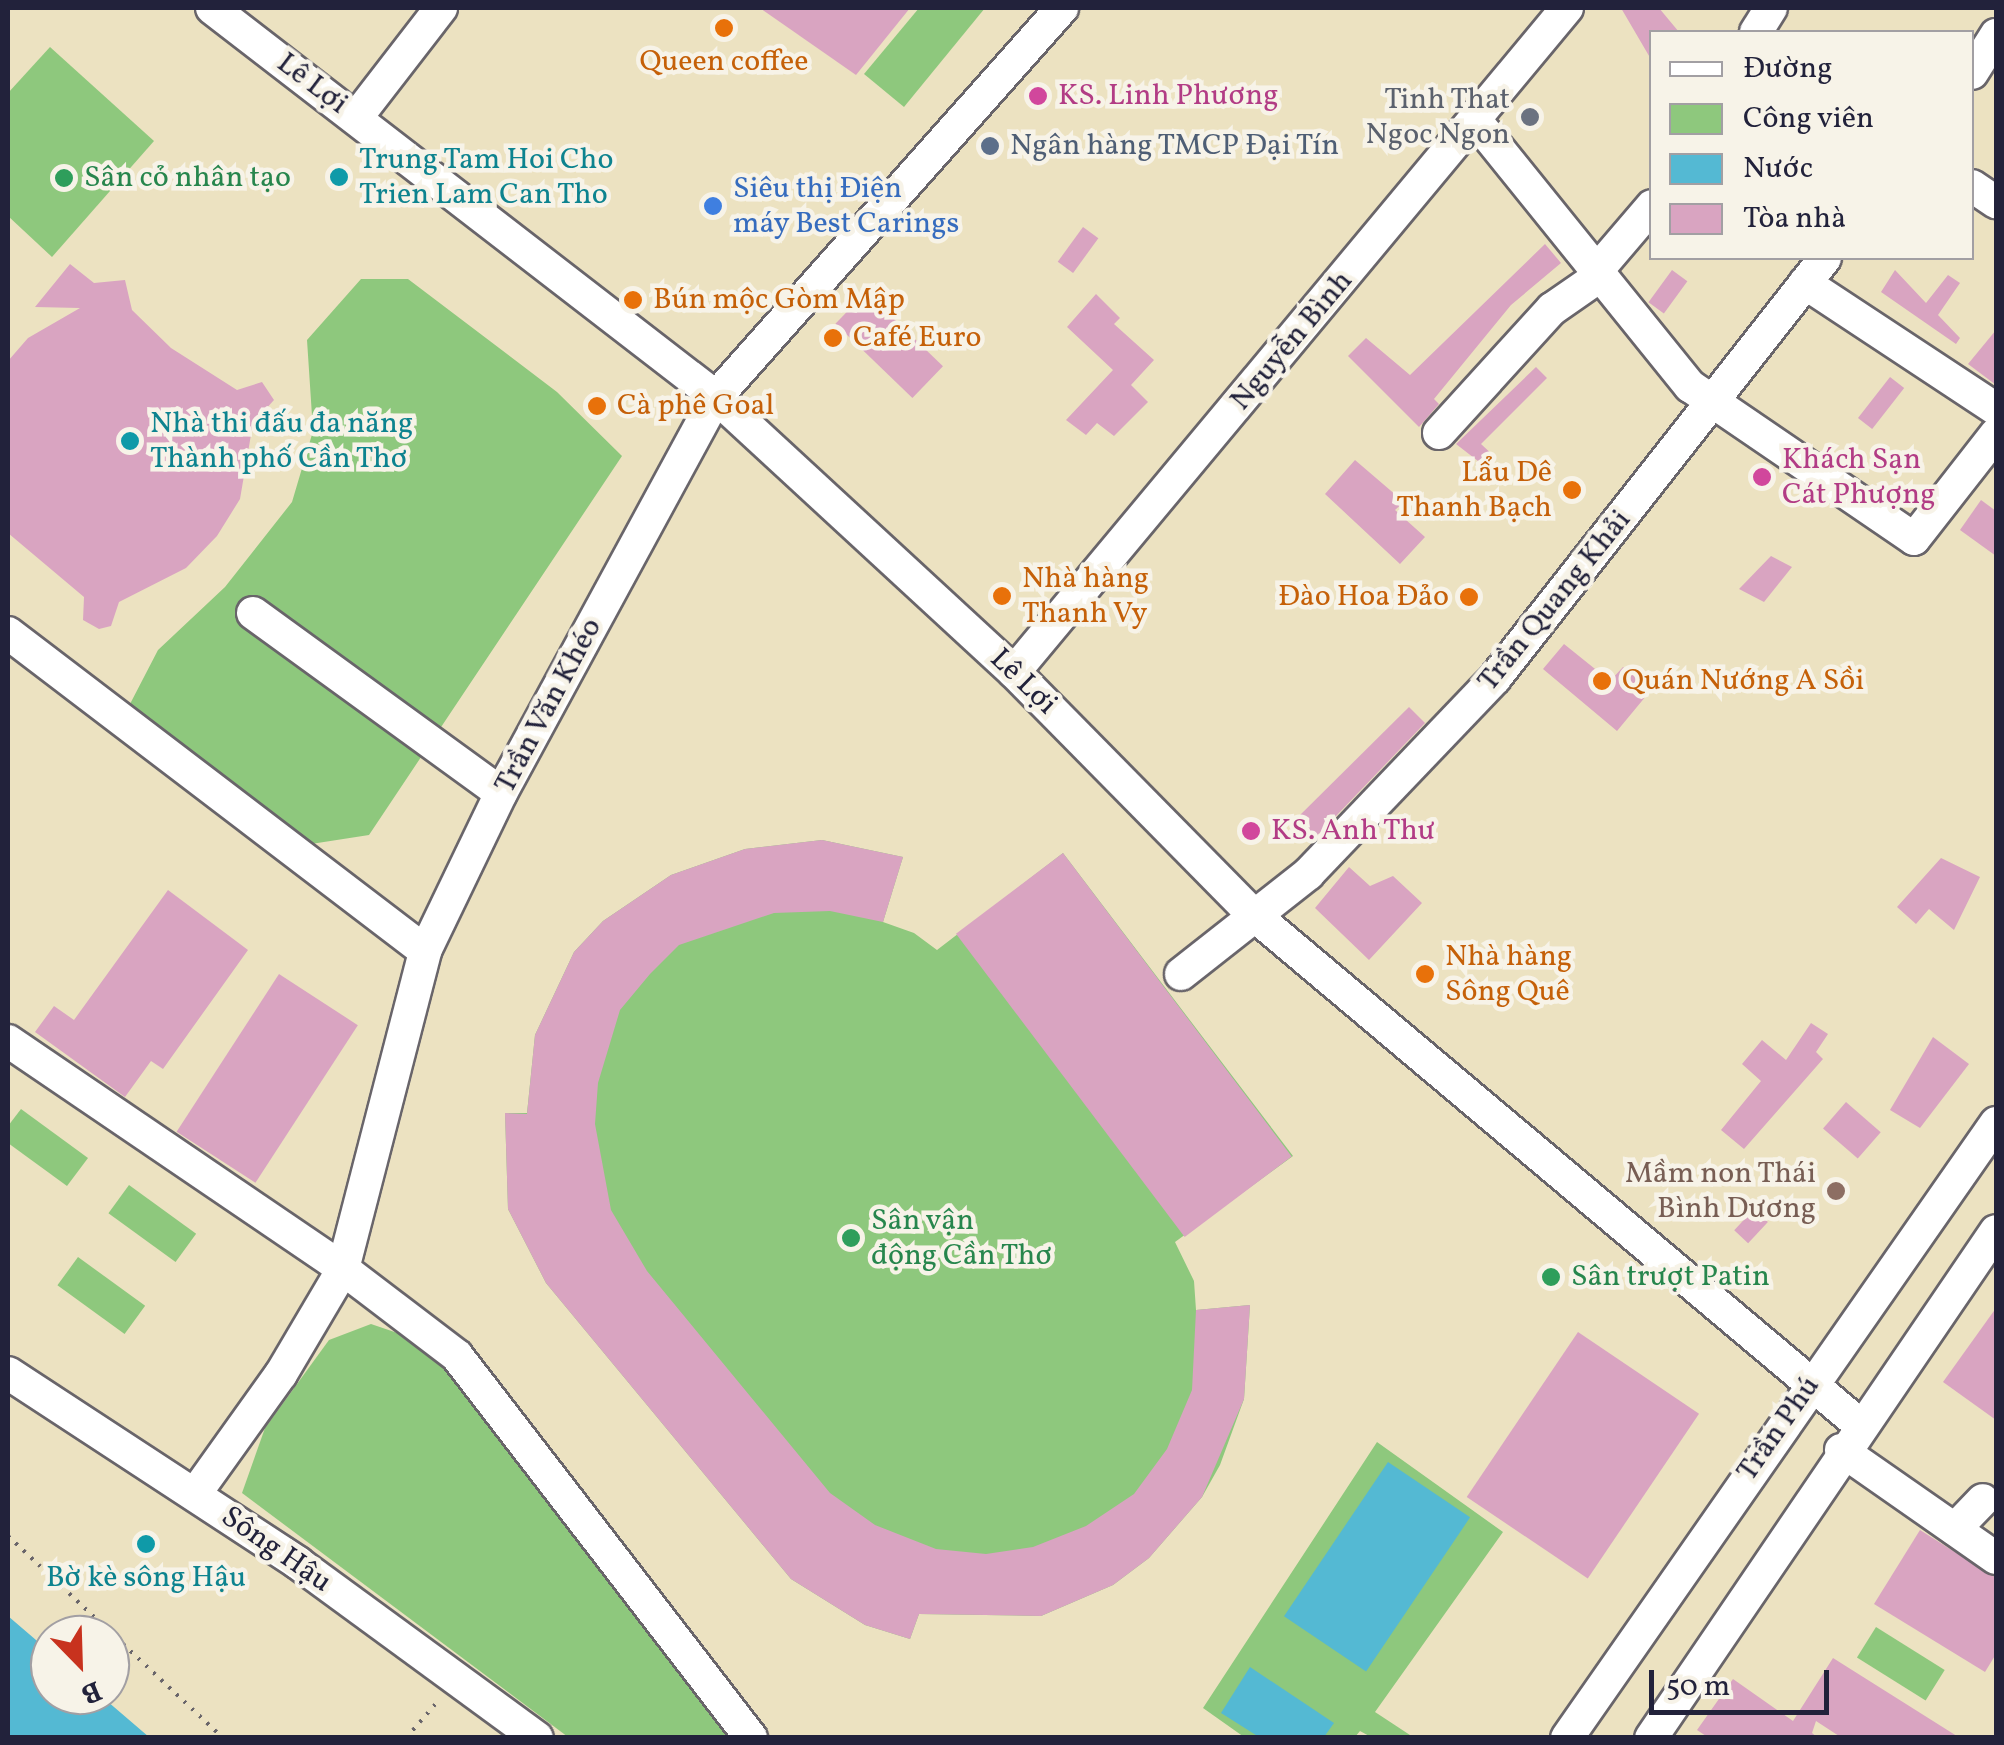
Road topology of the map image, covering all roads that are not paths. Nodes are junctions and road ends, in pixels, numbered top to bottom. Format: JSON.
{"nodes":[{"id":1,"x":212,"y":8,"type":"edge"},
{"id":2,"x":441,"y":8,"type":"edge"},
{"id":3,"x":1567,"y":8,"type":"edge"},
{"id":4,"x":1772,"y":8,"type":"edge"},
{"id":5,"x":1058,"y":9,"type":"edge"},
{"id":6,"x":1757,"y":30,"type":"edge"},
{"id":7,"x":1996,"y":36,"type":"edge"},
{"id":8,"x":1974,"y":70,"type":"edge"},
{"id":9,"x":356,"y":118,"type":"junction"},
{"id":10,"x":1476,"y":121,"type":"junction"},
{"id":11,"x":1974,"y":187,"type":"edge"},
{"id":12,"x":1996,"y":202,"type":"edge"},
{"id":13,"x":1649,"y":210,"type":"edge"},
{"id":14,"x":1815,"y":270,"type":"edge"},
{"id":15,"x":1596,"y":275,"type":"junction"},
{"id":16,"x":716,"y":397,"type":"junction"},
{"id":17,"x":1715,"y":403,"type":"junction"},
{"id":18,"x":1996,"y":409,"type":"edge"},
{"id":19,"x":1439,"y":433,"type":"dead end"},
{"id":20,"x":1996,"y":434,"type":"edge"},
{"id":21,"x":254,"y":613,"type":"dead end"},
{"id":22,"x":8,"y":633,"type":"edge"},
{"id":23,"x":1014,"y":672,"type":"junction"},
{"id":24,"x":501,"y":793,"type":"junction"},
{"id":25,"x":1254,"y":915,"type":"junction"},
{"id":26,"x":425,"y":951,"type":"junction"},
{"id":27,"x":1181,"y":974,"type":"dead end"},
{"id":28,"x":8,"y":1042,"type":"edge"},
{"id":29,"x":1996,"y":1124,"type":"edge"},
{"id":30,"x":1996,"y":1231,"type":"edge"},
{"id":31,"x":342,"y":1269,"type":"junction"},
{"id":32,"x":8,"y":1373,"type":"edge"},
{"id":33,"x":1809,"y":1385,"type":"junction"},
{"id":34,"x":1850,"y":1438,"type":"junction"},
{"id":35,"x":195,"y":1494,"type":"junction"},
{"id":36,"x":1992,"y":1497,"type":"edge"},
{"id":37,"x":1955,"y":1529,"type":"junction"},
{"id":38,"x":1996,"y":1558,"type":"edge"},
{"id":39,"x":1583,"y":1732,"type":"edge"},
{"id":40,"x":538,"y":1738,"type":"edge"},
{"id":41,"x":751,"y":1738,"type":"edge"},
{"id":42,"x":1650,"y":1738,"type":"edge"}],
"edges":[{"from":1,"to":9,"type":"street","name":"Lê Lợi"},
{"from":2,"to":9,"type":"street"},
{"from":3,"to":10,"type":"street","name":"Nguyễn Bình"},
{"from":4,"to":6,"type":"street"},
{"from":5,"to":16,"type":"street","name":"Trần Văn Khéo"},
{"from":7,"to":8,"type":"street"},
{"from":9,"to":16,"type":"street","name":"Lê Lợi"},
{"from":10,"to":15,"type":"street"},
{"from":10,"to":23,"type":"street","name":"Nguyễn Bình"},
{"from":11,"to":12,"type":"street"},
{"from":13,"to":15,"type":"street"},
{"from":14,"to":17,"type":"street","name":"Trần Quang Khải"},
{"from":14,"to":18,"type":"street"},
{"from":15,"to":17,"type":"street"},
{"from":15,"to":19,"type":"street"},
{"from":16,"to":23,"type":"street","name":"Lê Lợi"},
{"from":16,"to":24,"type":"street","name":"Trần Văn Khéo"},
{"from":17,"to":20,"type":"street"},
{"from":17,"to":25,"type":"street","name":"Trần Quang Khải"},
{"from":21,"to":24,"type":"street"},
{"from":22,"to":26,"type":"street"},
{"from":23,"to":25,"type":"street","name":"Lê Lợi"},
{"from":24,"to":26,"type":"street","name":"Trần Văn Khéo"},
{"from":25,"to":27,"type":"street","name":"Trần Quang Khải"},
{"from":25,"to":33,"type":"street","name":"Lê Lợi"},
{"from":26,"to":31,"type":"street","name":"Trần Văn Khéo"},
{"from":28,"to":31,"type":"street"},
{"from":29,"to":33,"type":"street","name":"Trần Phú"},
{"from":30,"to":34,"type":"street","name":"Trần Phú"},
{"from":31,"to":35,"type":"street","name":"Trần Văn Khéo"},
{"from":31,"to":41,"type":"street"},
{"from":32,"to":35,"type":"street","name":"Sông Hậu"},
{"from":33,"to":34,"type":"street","name":"Lê Lợi"},
{"from":33,"to":39,"type":"street","name":"Trần Phú"},
{"from":34,"to":37,"type":"street","name":"Lê Lợi"},
{"from":34,"to":42,"type":"street","name":"Trần Phú"},
{"from":35,"to":40,"type":"street","name":"Sông Hậu"},
{"from":36,"to":37,"type":"street"},
{"from":37,"to":38,"type":"street","name":"Lê Lợi"}]}
